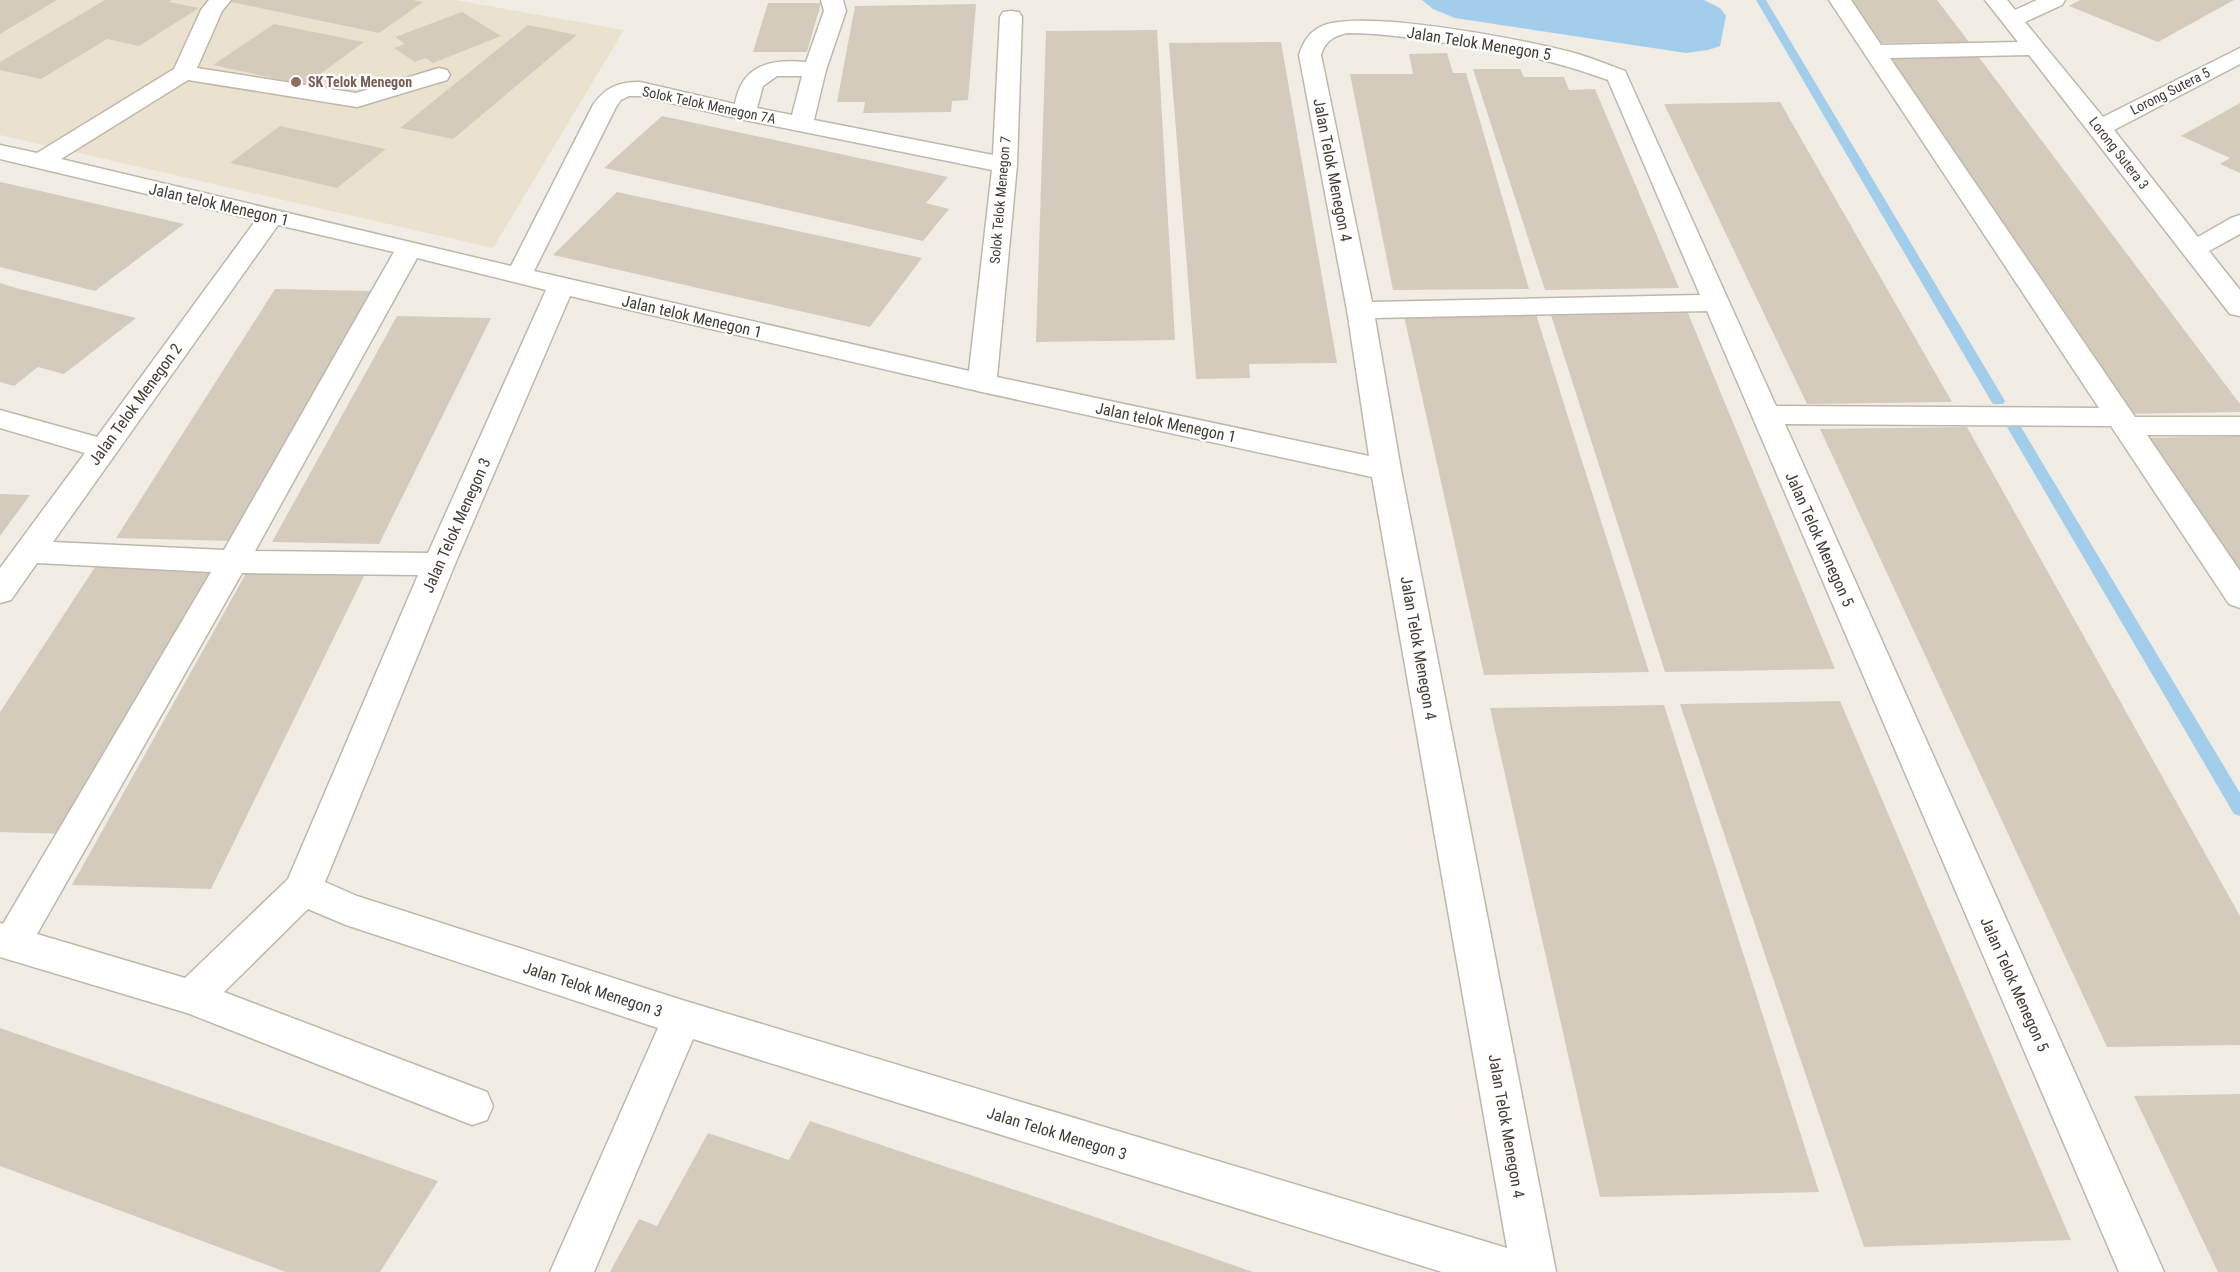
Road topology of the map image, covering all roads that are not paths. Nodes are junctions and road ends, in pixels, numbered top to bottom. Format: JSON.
{"nodes":[{"id":1,"x":220,"y":0,"type":"edge"},
{"id":2,"x":831,"y":0,"type":"edge"},
{"id":3,"x":1840,"y":0,"type":"edge"},
{"id":4,"x":1996,"y":0,"type":"edge"},
{"id":5,"x":2054,"y":0,"type":"edge"},
{"id":6,"x":1011,"y":17,"type":"dead end"},
{"id":7,"x":2013,"y":20,"type":"junction"},
{"id":8,"x":1328,"y":31,"type":"joint"},
{"id":9,"x":2036,"y":48,"type":"junction"},
{"id":10,"x":1875,"y":52,"type":"junction"},
{"id":11,"x":2240,"y":55,"type":"edge"},
{"id":12,"x":815,"y":70,"type":"junction"},
{"id":13,"x":184,"y":73,"type":"junction"},
{"id":14,"x":439,"y":75,"type":"dead end"},
{"id":15,"x":745,"y":113,"type":"junction"},
{"id":16,"x":801,"y":124,"type":"junction"},
{"id":17,"x":2100,"y":128,"type":"junction"},
{"id":18,"x":0,"y":152,"type":"edge"},
{"id":19,"x":40,"y":161,"type":"junction"},
{"id":20,"x":1005,"y":165,"type":"junction"},
{"id":21,"x":272,"y":216,"type":"junction"},
{"id":22,"x":2240,"y":223,"type":"edge"},
{"id":23,"x":410,"y":248,"type":"junction"},
{"id":24,"x":2195,"y":249,"type":"junction"},
{"id":25,"x":520,"y":274,"type":"junction"},
{"id":26,"x":561,"y":286,"type":"junction"},
{"id":27,"x":1716,"y":303,"type":"junction"},
{"id":28,"x":2240,"y":308,"type":"edge"},
{"id":29,"x":1360,"y":310,"type":"junction"},
{"id":30,"x":982,"y":383,"type":"junction"},
{"id":31,"x":1766,"y":415,"type":"junction"},
{"id":32,"x":0,"y":419,"type":"edge"},
{"id":33,"x":2123,"y":422,"type":"junction"},
{"id":34,"x":2240,"y":426,"type":"edge"},
{"id":35,"x":103,"y":448,"type":"junction"},
{"id":36,"x":1386,"y":470,"type":"junction"},
{"id":37,"x":28,"y":552,"type":"junction"},
{"id":38,"x":233,"y":562,"type":"junction"},
{"id":39,"x":439,"y":564,"type":"junction"},
{"id":40,"x":0,"y":592,"type":"edge"},
{"id":41,"x":2240,"y":596,"type":"edge"},
{"id":42,"x":303,"y":889,"type":"junction"},
{"id":43,"x":6,"y":941,"type":"edge"},
{"id":44,"x":192,"y":997,"type":"junction"},
{"id":45,"x":681,"y":1018,"type":"junction"},
{"id":46,"x":472,"y":1106,"type":"dead end"},
{"id":47,"x":1462,"y":1264,"type":"edge"},
{"id":48,"x":572,"y":1272,"type":"edge"},
{"id":49,"x":1513,"y":1272,"type":"edge"},
{"id":50,"x":1534,"y":1272,"type":"edge"},
{"id":51,"x":2142,"y":1272,"type":"edge"}],
"edges":[{"from":1,"to":13,"type":"street"},
{"from":2,"to":12,"type":"street"},
{"from":3,"to":10,"type":"street"},
{"from":4,"to":7,"type":"street","name":"Lorong Sutera 3"},
{"from":5,"to":7,"type":"street"},
{"from":6,"to":20,"type":"street","name":"Solok Telok Menegon 7"},
{"from":7,"to":9,"type":"street","name":"Lorong Sutera 3"},
{"from":8,"to":27,"type":"street","name":"Jalan Telok Menegon 5"},
{"from":8,"to":29,"type":"street","name":"Jalan Telok Menegon 4"},
{"from":9,"to":10,"type":"street"},
{"from":9,"to":17,"type":"street","name":"Lorong Sutera 3"},
{"from":10,"to":33,"type":"street"},
{"from":11,"to":17,"type":"street","name":"Lorong Sutera 5"},
{"from":12,"to":15,"type":"street"},
{"from":12,"to":16,"type":"street"},
{"from":13,"to":14,"type":"street"},
{"from":13,"to":19,"type":"street"},
{"from":15,"to":16,"type":"street","name":"Solok Telok Menegon 7A"},
{"from":15,"to":25,"type":"street","name":"Solok Telok Menegon 7A"},
{"from":16,"to":20,"type":"street","name":"Solok Telok Menegon 7A"},
{"from":17,"to":24,"type":"street","name":"Lorong Sutera 3"},
{"from":18,"to":19,"type":"street","name":"Jalan telok Menegon 1"},
{"from":19,"to":21,"type":"street","name":"Jalan telok Menegon 1"},
{"from":20,"to":30,"type":"street","name":"Solok Telok Menegon 7"},
{"from":21,"to":23,"type":"street","name":"Jalan telok Menegon 1"},
{"from":21,"to":35,"type":"street","name":"Jalan Telok Menegon 2"},
{"from":22,"to":24,"type":"street"},
{"from":23,"to":25,"type":"street","name":"Jalan telok Menegon 1"},
{"from":23,"to":38,"type":"street"},
{"from":24,"to":28,"type":"street","name":"Lorong Sutera 3"},
{"from":25,"to":26,"type":"street","name":"Jalan telok Menegon 1"},
{"from":26,"to":30,"type":"street","name":"Jalan telok Menegon 1"},
{"from":26,"to":39,"type":"street","name":"Jalan Telok Menegon 3"},
{"from":27,"to":29,"type":"street"},
{"from":27,"to":31,"type":"street","name":"Jalan Telok Menegon 5"},
{"from":29,"to":36,"type":"street","name":"Jalan Telok Menegon 4"},
{"from":30,"to":36,"type":"street","name":"Jalan telok Menegon 1"},
{"from":31,"to":33,"type":"street"},
{"from":31,"to":51,"type":"street","name":"Jalan Telok Menegon 5"},
{"from":32,"to":35,"type":"street"},
{"from":33,"to":34,"type":"street"},
{"from":33,"to":41,"type":"street"},
{"from":35,"to":37,"type":"street","name":"Jalan Telok Menegon 2"},
{"from":36,"to":50,"type":"street","name":"Jalan Telok Menegon 4"},
{"from":37,"to":38,"type":"street"},
{"from":37,"to":40,"type":"street","name":"Jalan Telok Menegon 2"},
{"from":38,"to":39,"type":"street"},
{"from":38,"to":43,"type":"street"},
{"from":39,"to":42,"type":"street","name":"Jalan Telok Menegon 3"},
{"from":42,"to":44,"type":"street"},
{"from":42,"to":45,"type":"street","name":"Jalan Telok Menegon 3"},
{"from":43,"to":44,"type":"street"},
{"from":44,"to":46,"type":"street"},
{"from":45,"to":47,"type":"street","name":"Jalan Telok Menegon 3"},
{"from":45,"to":48,"type":"street"},
{"from":47,"to":49,"type":"street","name":"Jalan Telok Menegon 3"}]}
